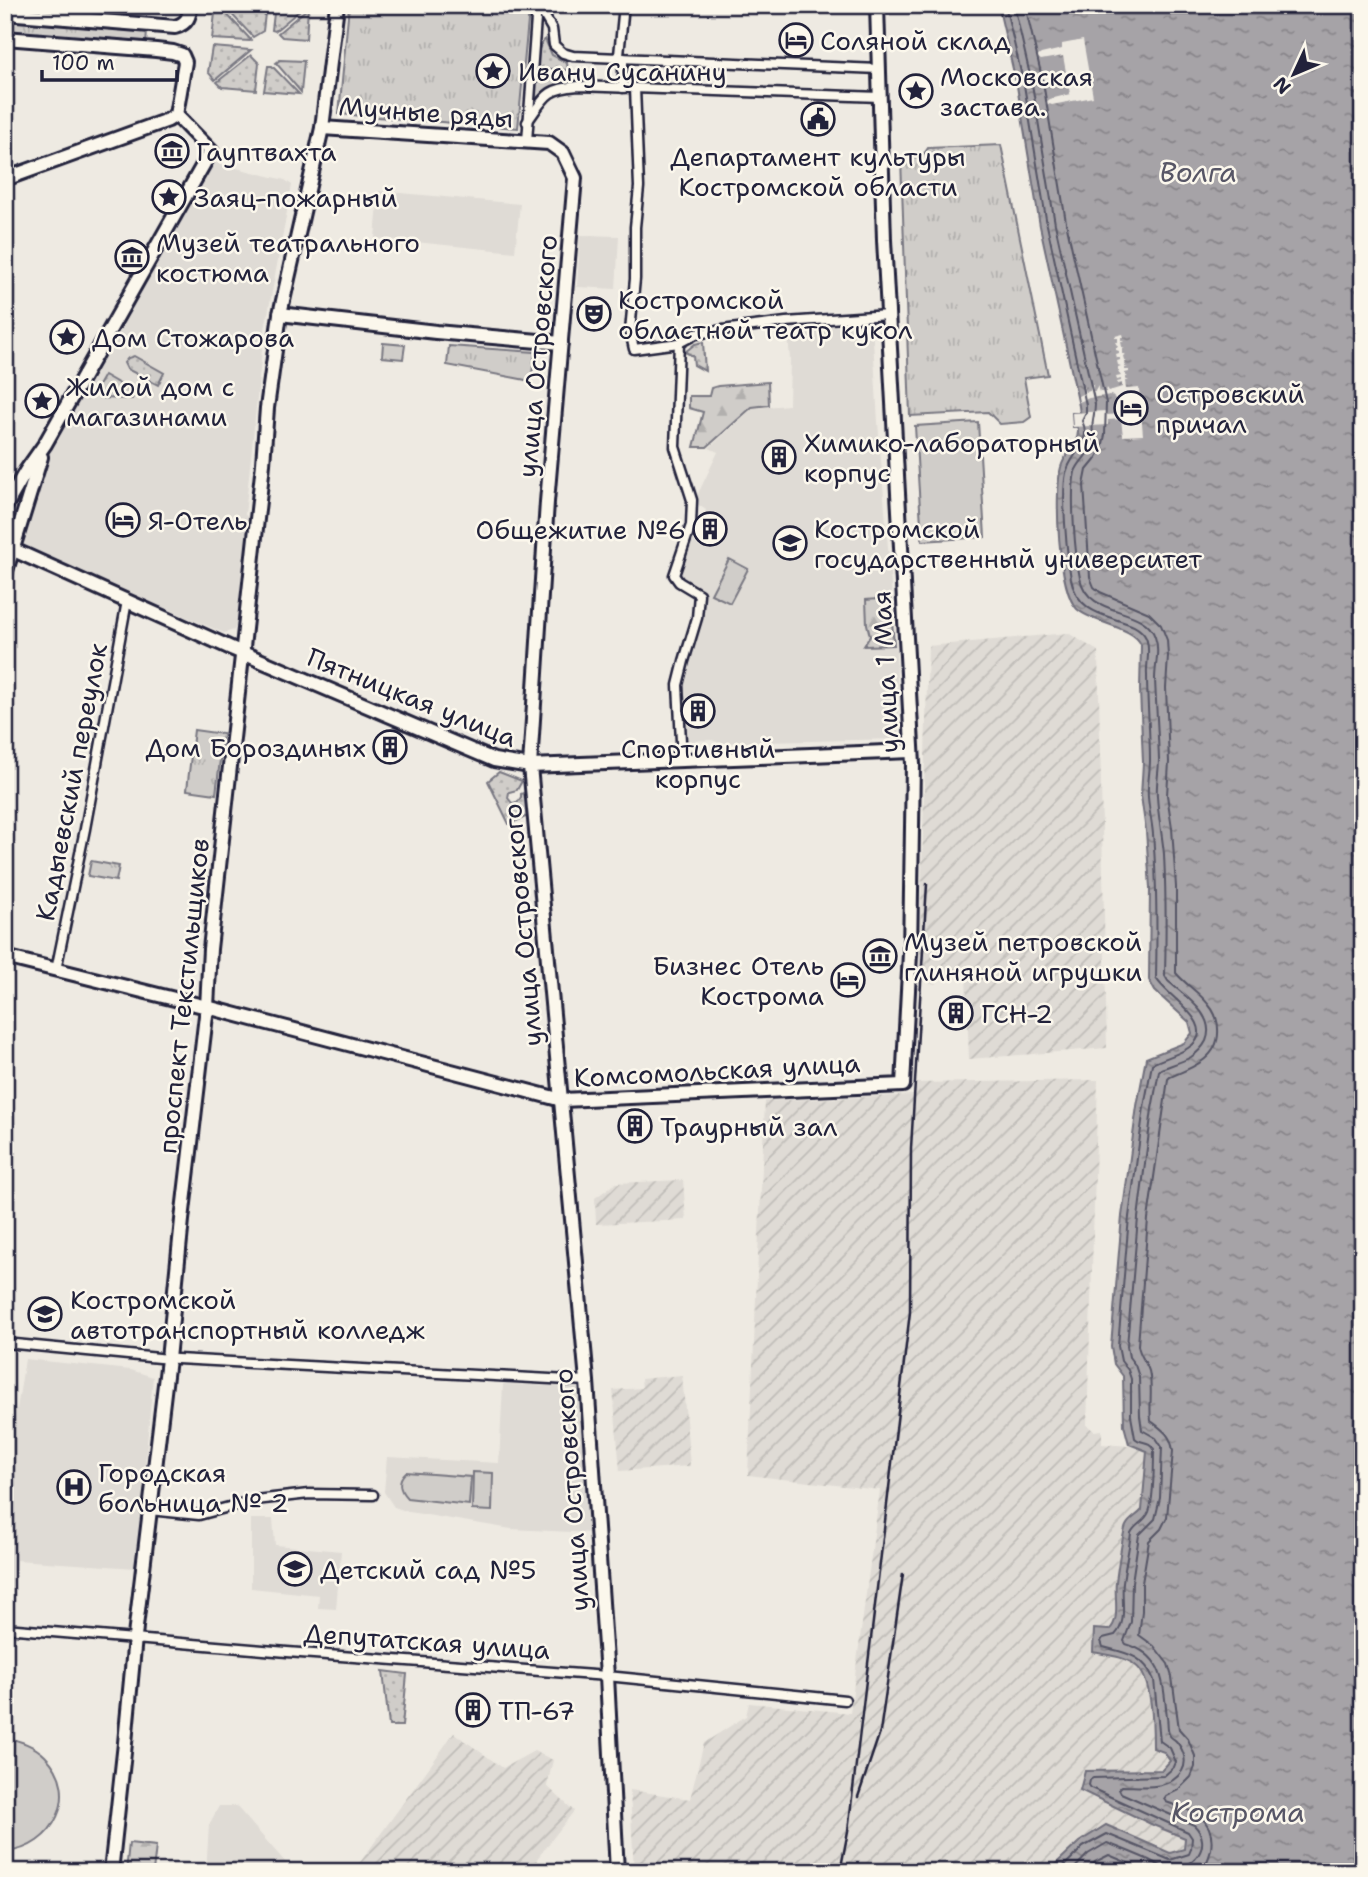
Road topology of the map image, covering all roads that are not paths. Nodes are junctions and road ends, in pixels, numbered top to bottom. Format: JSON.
{"nodes":[{"id":1,"x":191,"y":5,"type":"edge"},
{"id":2,"x":337,"y":5,"type":"edge"},
{"id":3,"x":538,"y":5,"type":"edge"},
{"id":4,"x":624,"y":5,"type":"edge"},
{"id":5,"x":877,"y":5,"type":"edge"},
{"id":6,"x":5,"y":13,"type":"edge"},
{"id":7,"x":5,"y":38,"type":"edge"},
{"id":8,"x":619,"y":58,"type":"junction"},
{"id":9,"x":879,"y":69,"type":"junction"},
{"id":10,"x":623,"y":88,"type":"junction"},
{"id":11,"x":635,"y":88,"type":"junction"},
{"id":12,"x":880,"y":97,"type":"junction"},
{"id":13,"x":176,"y":115,"type":"junction"},
{"id":14,"x":527,"y":122,"type":"junction"},
{"id":15,"x":322,"y":128,"type":"junction"},
{"id":16,"x":527,"y":141,"type":"junction"},
{"id":17,"x":5,"y":179,"type":"edge"},
{"id":18,"x":280,"y":314,"type":"junction"},
{"id":19,"x":888,"y":315,"type":"junction"},
{"id":20,"x":561,"y":343,"type":"junction"},
{"id":21,"x":679,"y":343,"type":"junction"},
{"id":22,"x":45,"y":444,"type":"junction"},
{"id":23,"x":5,"y":507,"type":"edge"},
{"id":24,"x":9,"y":548,"type":"edge"},
{"id":25,"x":5,"y":574,"type":"edge"},
{"id":26,"x":127,"y":601,"type":"junction"},
{"id":27,"x":242,"y":653,"type":"junction"},
{"id":28,"x":911,"y":751,"type":"junction"},
{"id":29,"x":682,"y":760,"type":"junction"},
{"id":30,"x":530,"y":766,"type":"junction"},
{"id":31,"x":5,"y":957,"type":"edge"},
{"id":32,"x":55,"y":970,"type":"junction"},
{"id":33,"x":207,"y":1007,"type":"junction"},
{"id":34,"x":903,"y":1085,"type":"joint"},
{"id":35,"x":562,"y":1100,"type":"junction"},
{"id":36,"x":5,"y":1343,"type":"edge"},
{"id":37,"x":168,"y":1359,"type":"junction"},
{"id":38,"x":587,"y":1381,"type":"junction"},
{"id":39,"x":373,"y":1495,"type":"dead end"},
{"id":40,"x":149,"y":1510,"type":"junction"},
{"id":41,"x":5,"y":1628,"type":"edge"},
{"id":42,"x":134,"y":1639,"type":"junction"},
{"id":43,"x":607,"y":1676,"type":"junction"},
{"id":44,"x":845,"y":1700,"type":"dead end"},
{"id":45,"x":111,"y":1872,"type":"edge"},
{"id":46,"x":617,"y":1872,"type":"edge"}],
"edges":[{"from":1,"to":6,"type":"street"},
{"from":2,"to":15,"type":"street","name":"проспект Текстильщиков"},
{"from":3,"to":8,"type":"street"},
{"from":3,"to":14,"type":"street"},
{"from":4,"to":8,"type":"street"},
{"from":5,"to":9,"type":"street","name":"улица 1 Мая"},
{"from":7,"to":13,"type":"street"},
{"from":8,"to":9,"type":"street"},
{"from":8,"to":10,"type":"street"},
{"from":9,"to":12,"type":"street","name":"улица 1 Мая"},
{"from":10,"to":11,"type":"street"},
{"from":10,"to":14,"type":"street"},
{"from":11,"to":12,"type":"street"},
{"from":11,"to":21,"type":"street"},
{"from":12,"to":19,"type":"street","name":"улица 1 Мая"},
{"from":13,"to":17,"type":"street"},
{"from":13,"to":22,"type":"street"},
{"from":14,"to":16,"type":"street"},
{"from":15,"to":16,"type":"street","name":"Мучные ряды"},
{"from":15,"to":18,"type":"street","name":"проспект Текстильщиков"},
{"from":16,"to":20,"type":"street","name":"улица Островского"},
{"from":18,"to":20,"type":"street"},
{"from":18,"to":27,"type":"street","name":"проспект Текстильщиков"},
{"from":19,"to":21,"type":"street"},
{"from":19,"to":28,"type":"street","name":"улица 1 Мая"},
{"from":20,"to":30,"type":"street","name":"улица Островского"},
{"from":21,"to":29,"type":"street"},
{"from":22,"to":23,"type":"street"},
{"from":22,"to":24,"type":"street"},
{"from":24,"to":25,"type":"street"},
{"from":24,"to":26,"type":"street","name":"Пятницкая улица"},
{"from":26,"to":27,"type":"street","name":"Пятницкая улица"},
{"from":26,"to":32,"type":"street","name":"Кадыевский переулок"},
{"from":27,"to":30,"type":"street","name":"Пятницкая улица"},
{"from":27,"to":33,"type":"street","name":"проспект Текстильщиков"},
{"from":28,"to":29,"type":"street","name":"Пятницкая улица"},
{"from":28,"to":34,"type":"street","name":"улица 1 Мая"},
{"from":29,"to":30,"type":"street","name":"Пятницкая улица"},
{"from":30,"to":35,"type":"street","name":"улица Островского"},
{"from":31,"to":32,"type":"street","name":"Комсомольская улица"},
{"from":32,"to":33,"type":"street","name":"Комсомольская улица"},
{"from":33,"to":35,"type":"street","name":"Комсомольская улица"},
{"from":33,"to":37,"type":"street","name":"проспект Текстильщиков"},
{"from":34,"to":35,"type":"street","name":"Комсомольская улица"},
{"from":35,"to":38,"type":"street","name":"улица Островского"},
{"from":36,"to":37,"type":"street"},
{"from":37,"to":38,"type":"street"},
{"from":37,"to":40,"type":"street","name":"проспект Текстильщиков"},
{"from":38,"to":43,"type":"street","name":"улица Островского"},
{"from":39,"to":40,"type":"street"},
{"from":40,"to":42,"type":"street","name":"проспект Текстильщиков"},
{"from":41,"to":42,"type":"street","name":"Депутатская улица"},
{"from":42,"to":43,"type":"street","name":"Депутатская улица"},
{"from":42,"to":45,"type":"street","name":"проспект Текстильщиков"},
{"from":43,"to":44,"type":"street","name":"Депутатская улица"},
{"from":43,"to":46,"type":"street","name":"улица Островского"}]}
